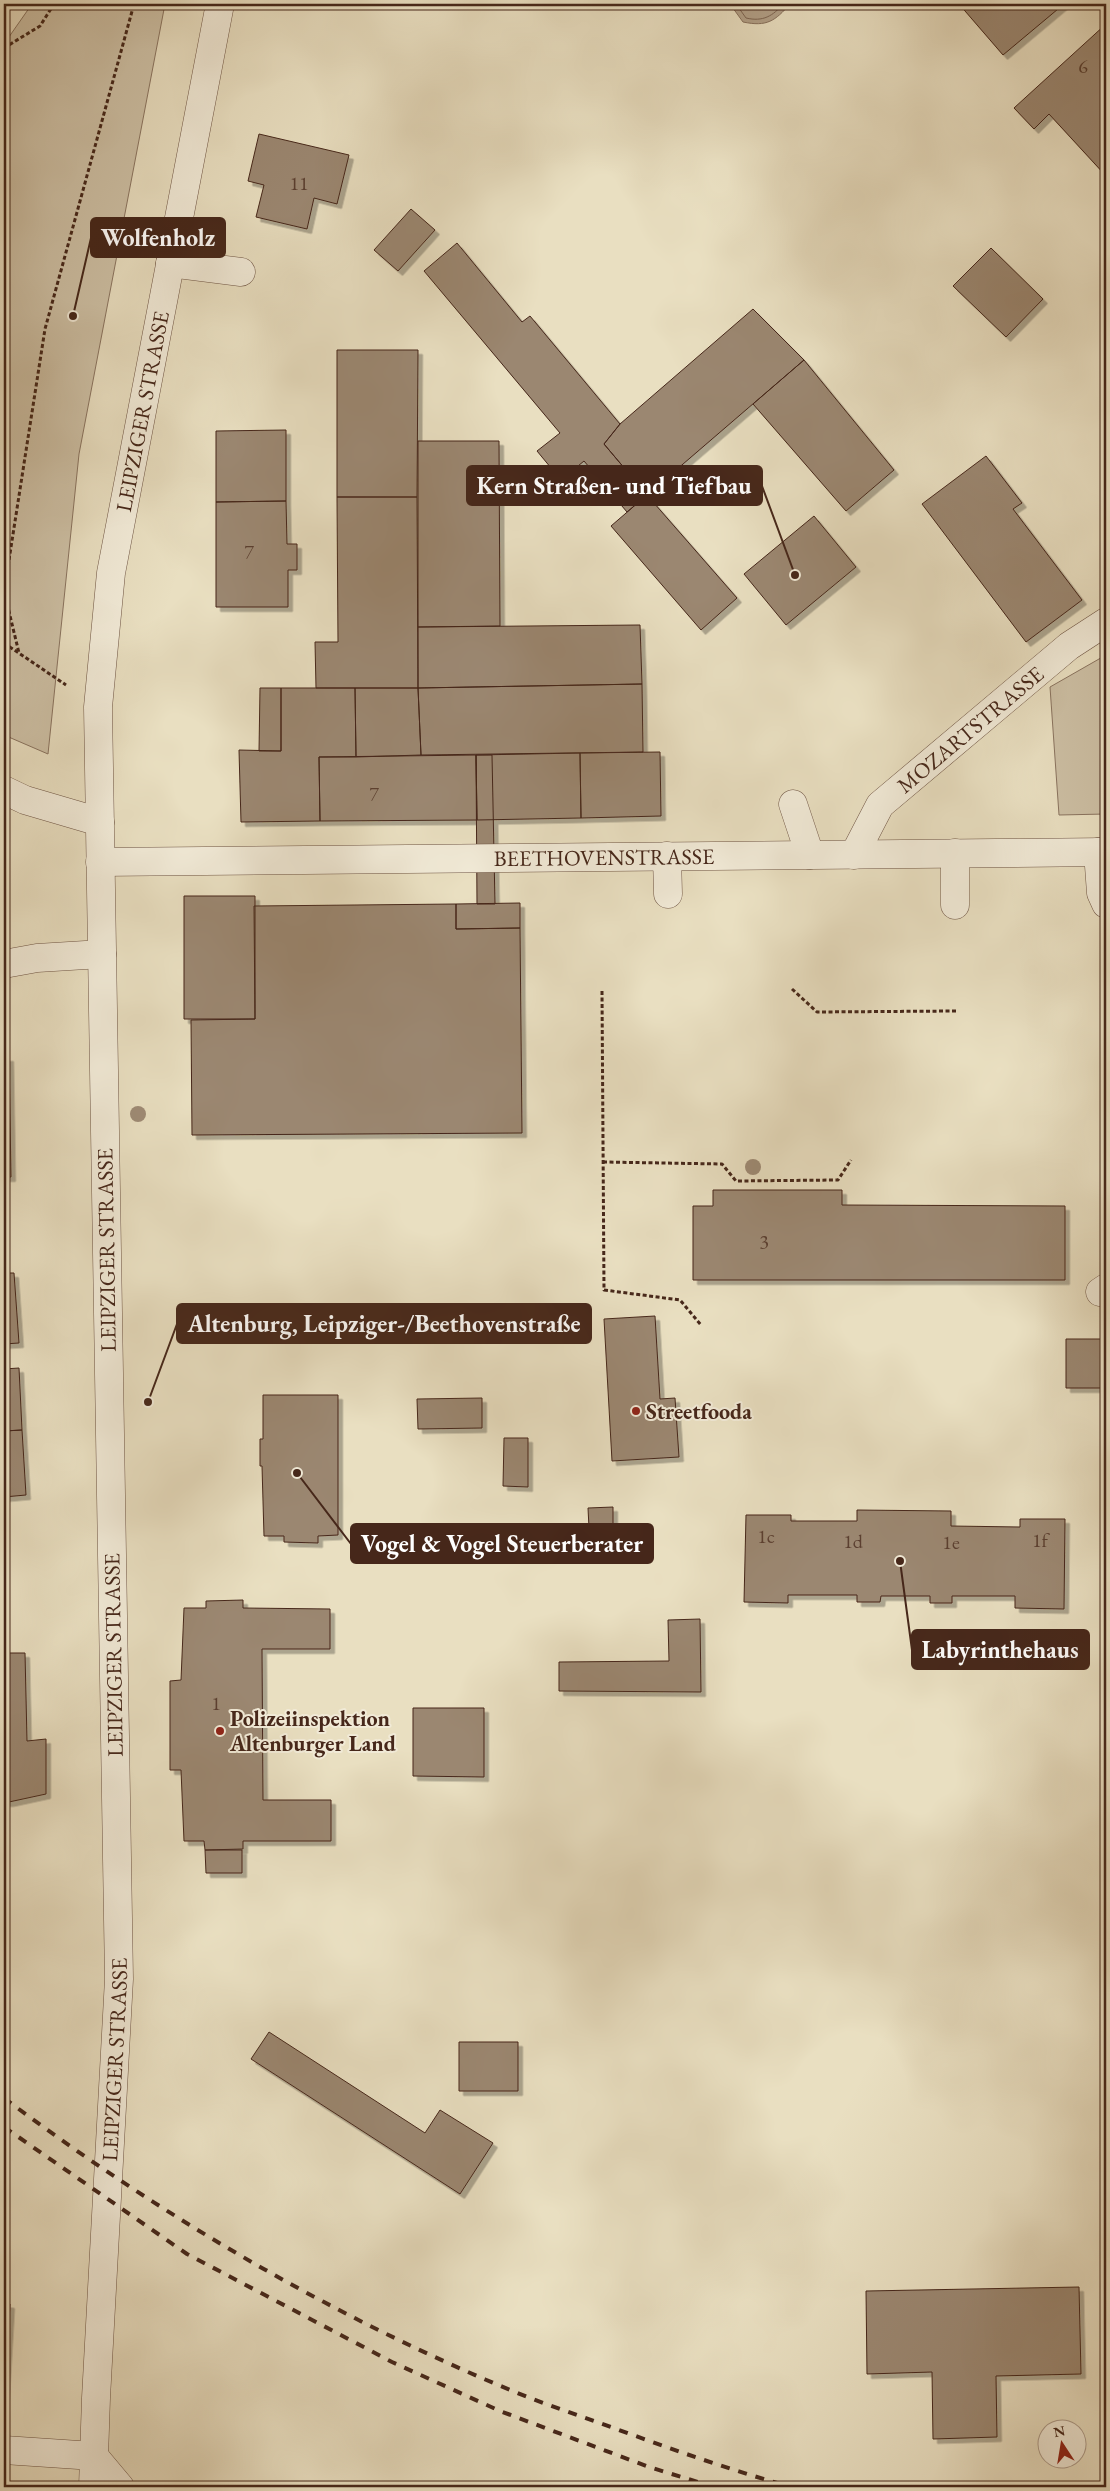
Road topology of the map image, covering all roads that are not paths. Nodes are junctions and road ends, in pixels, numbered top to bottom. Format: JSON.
{"nodes":[{"id":1,"x":220,"y":4,"type":"edge"},
{"id":2,"x":170,"y":262,"type":"junction"},
{"id":3,"x":241,"y":272,"type":"dead end"},
{"id":4,"x":1106,"y":622,"type":"edge"},
{"id":5,"x":4,"y":790,"type":"edge"},
{"id":6,"x":793,"y":804,"type":"dead end"},
{"id":7,"x":100,"y":822,"type":"junction"},
{"id":8,"x":1102,"y":852,"type":"edge"},
{"id":9,"x":955,"y":853,"type":"junction"},
{"id":10,"x":810,"y":855,"type":"junction"},
{"id":11,"x":854,"y":855,"type":"junction"},
{"id":12,"x":667,"y":856,"type":"junction"},
{"id":13,"x":100,"y":862,"type":"junction"},
{"id":14,"x":668,"y":894,"type":"dead end"},
{"id":15,"x":1106,"y":904,"type":"edge"},
{"id":16,"x":955,"y":905,"type":"dead end"},
{"id":17,"x":102,"y":954,"type":"junction"},
{"id":18,"x":4,"y":964,"type":"edge"},
{"id":19,"x":4,"y":2450,"type":"edge"},
{"id":20,"x":94,"y":2456,"type":"junction"},
{"id":21,"x":93,"y":2487,"type":"edge"},
{"id":22,"x":120,"y":2487,"type":"edge"}],
"edges":[{"from":1,"to":2,"type":"street","name":"LEIPZIGER STRASSE"},
{"from":2,"to":3,"type":"street"},
{"from":2,"to":7,"type":"street","name":"LEIPZIGER STRASSE"},
{"from":4,"to":11,"type":"street","name":"MOZARTSTRASSE"},
{"from":5,"to":7,"type":"street"},
{"from":6,"to":10,"type":"street"},
{"from":7,"to":13,"type":"street","name":"LEIPZIGER STRASSE"},
{"from":8,"to":9,"type":"street","name":"BEETHOVENSTRASSE"},
{"from":8,"to":15,"type":"street"},
{"from":9,"to":11,"type":"street","name":"BEETHOVENSTRASSE"},
{"from":9,"to":16,"type":"street"},
{"from":10,"to":11,"type":"street","name":"BEETHOVENSTRASSE"},
{"from":10,"to":12,"type":"street","name":"BEETHOVENSTRASSE"},
{"from":12,"to":13,"type":"street","name":"BEETHOVENSTRASSE"},
{"from":12,"to":14,"type":"street"},
{"from":13,"to":17,"type":"street","name":"LEIPZIGER STRASSE"},
{"from":17,"to":18,"type":"street"},
{"from":17,"to":20,"type":"street","name":"LEIPZIGER STRASSE"},
{"from":19,"to":20,"type":"street"},
{"from":20,"to":21,"type":"street","name":"LEIPZIGER STRASSE"},
{"from":20,"to":22,"type":"street"}]}
